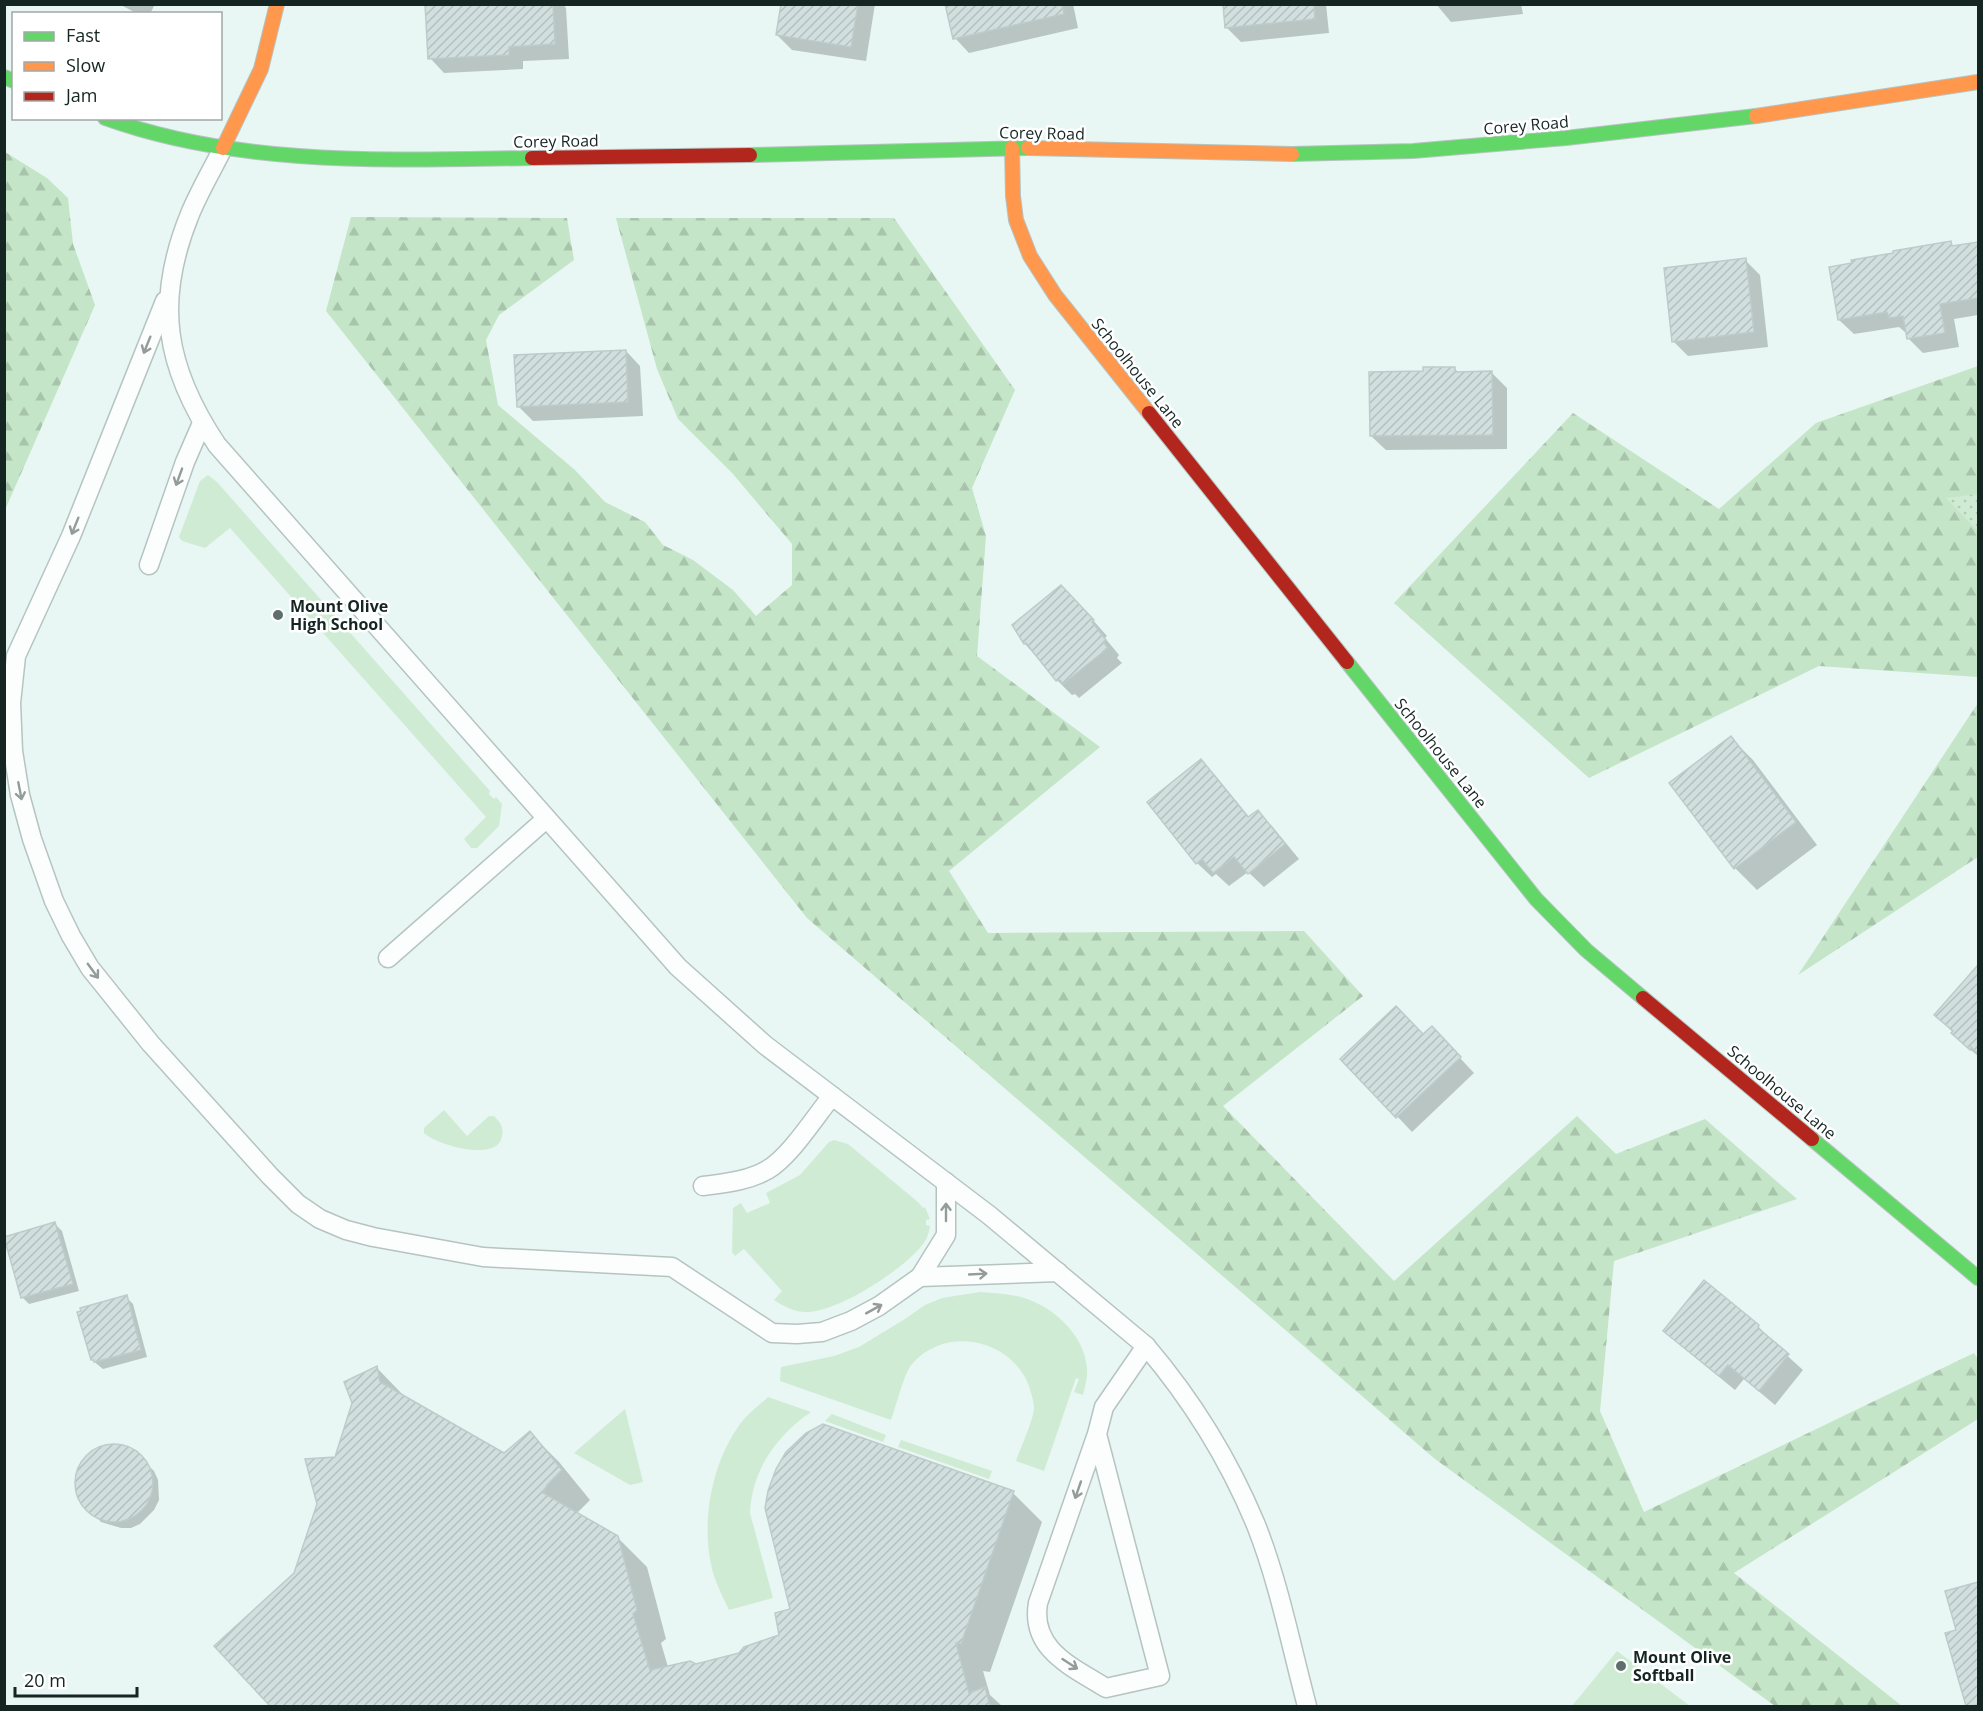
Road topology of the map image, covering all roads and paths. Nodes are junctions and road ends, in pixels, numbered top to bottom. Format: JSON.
{"nodes":[{"id":1,"x":277,"y":4,"type":"edge"},
{"id":2,"x":1978,"y":82,"type":"edge"},
{"id":3,"x":111,"y":120,"type":"edge"},
{"id":4,"x":223,"y":148,"type":"junction"},
{"id":5,"x":1012,"y":148,"type":"junction"},
{"id":6,"x":169,"y":291,"type":"junction"},
{"id":7,"x":202,"y":423,"type":"junction"},
{"id":8,"x":149,"y":565,"type":"dead end"},
{"id":9,"x":546,"y":819,"type":"junction"},
{"id":10,"x":388,"y":958,"type":"dead end"},
{"id":11,"x":832,"y":1096,"type":"junction"},
{"id":12,"x":946,"y":1182,"type":"junction"},
{"id":13,"x":703,"y":1185,"type":"dead end"},
{"id":14,"x":1058,"y":1272,"type":"junction"},
{"id":15,"x":920,"y":1277,"type":"junction"},
{"id":16,"x":1978,"y":1278,"type":"edge"},
{"id":17,"x":1146,"y":1346,"type":"junction"},
{"id":18,"x":1097,"y":1434,"type":"junction"},
{"id":19,"x":1307,"y":1707,"type":"edge"}],
"edges":[{"from":1,"to":4,"type":"street"},
{"from":2,"to":5,"type":"street","name":"Corey Road"},
{"from":3,"to":4,"type":"street","name":"Corey Road"},
{"from":4,"to":5,"type":"street","name":"Corey Road"},
{"from":4,"to":6,"type":"lane"},
{"from":5,"to":16,"type":"street","name":"Schoolhouse Lane"},
{"from":6,"to":7,"type":"lane"},
{"from":6,"to":15,"type":"lane","one_way":true},
{"from":7,"to":8,"type":"lane","one_way":true},
{"from":7,"to":9,"type":"lane"},
{"from":9,"to":10,"type":"lane"},
{"from":9,"to":11,"type":"lane"},
{"from":11,"to":12,"type":"lane"},
{"from":11,"to":13,"type":"lane"},
{"from":12,"to":14,"type":"lane"},
{"from":15,"to":12,"type":"lane","one_way":true},
{"from":15,"to":14,"type":"lane","one_way":true},
{"from":14,"to":17,"type":"lane"},
{"from":17,"to":18,"type":"lane"},
{"from":17,"to":19,"type":"lane"},
{"from":18,"to":18,"type":"lane","one_way":true}]}
